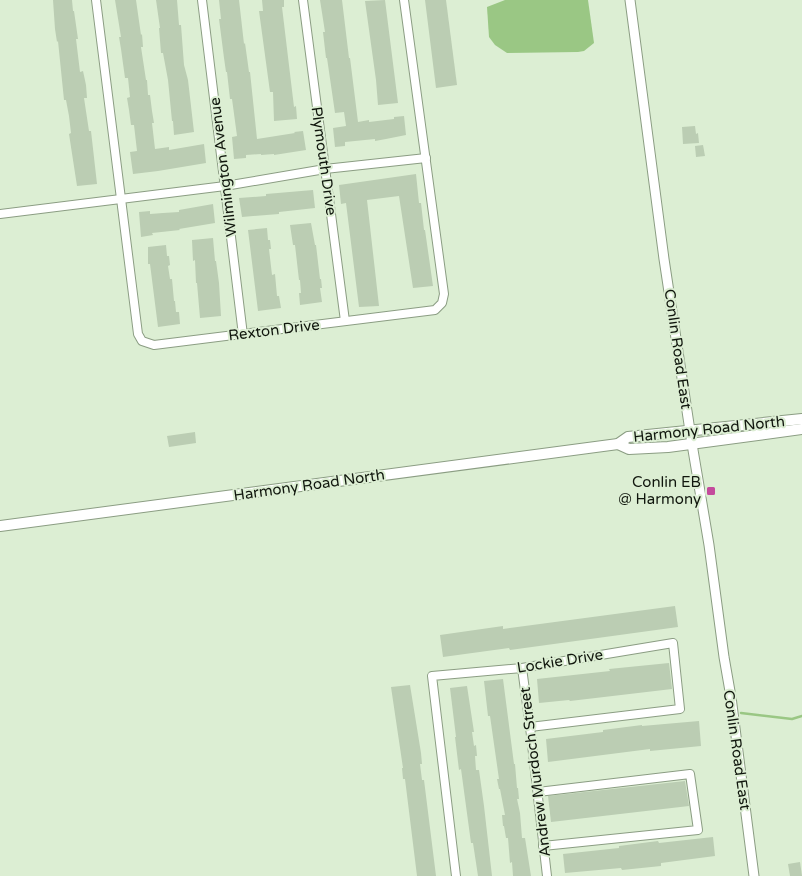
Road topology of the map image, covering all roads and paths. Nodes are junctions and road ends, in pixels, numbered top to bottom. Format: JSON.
{"nodes":[{"id":1,"x":96,"y":0,"type":"edge"},
{"id":2,"x":202,"y":0,"type":"edge"},
{"id":3,"x":303,"y":0,"type":"edge"},
{"id":4,"x":404,"y":0,"type":"edge"},
{"id":5,"x":630,"y":0,"type":"edge"},
{"id":6,"x":426,"y":158,"type":"junction"},
{"id":7,"x":325,"y":169,"type":"junction"},
{"id":8,"x":225,"y":186,"type":"junction"},
{"id":9,"x":122,"y":198,"type":"junction"},
{"id":10,"x":0,"y":214,"type":"edge"},
{"id":11,"x":345,"y":321,"type":"junction"},
{"id":12,"x":243,"y":334,"type":"junction"},
{"id":13,"x":802,"y":419,"type":"edge"},
{"id":14,"x":802,"y":429,"type":"edge"},
{"id":15,"x":690,"y":431,"type":"junction"},
{"id":16,"x":618,"y":444,"type":"junction"},
{"id":17,"x":692,"y":444,"type":"junction"},
{"id":18,"x":0,"y":526,"type":"edge"},
{"id":19,"x":522,"y":668,"type":"junction"},
{"id":20,"x":530,"y":727,"type":"junction"},
{"id":21,"x":538,"y":792,"type":"junction"},
{"id":22,"x":543,"y":846,"type":"junction"},
{"id":23,"x":456,"y":876,"type":"edge"},
{"id":24,"x":547,"y":876,"type":"edge"},
{"id":25,"x":754,"y":876,"type":"edge"}],
"edges":[{"from":1,"to":9,"type":"street","name":"Rexton Drive"},
{"from":2,"to":8,"type":"street","name":"Wilmington Avenue"},
{"from":3,"to":7,"type":"street","name":"Plymouth Drive"},
{"from":4,"to":6,"type":"street","name":"Rexton Drive"},
{"from":5,"to":15,"type":"street","name":"Conlin Road East"},
{"from":6,"to":7,"type":"street"},
{"from":6,"to":11,"type":"street","name":"Rexton Drive"},
{"from":7,"to":8,"type":"street"},
{"from":7,"to":11,"type":"street","name":"Plymouth Drive"},
{"from":8,"to":9,"type":"street"},
{"from":8,"to":12,"type":"street","name":"Wilmington Avenue"},
{"from":9,"to":10,"type":"street"},
{"from":9,"to":12,"type":"street","name":"Rexton Drive"},
{"from":11,"to":12,"type":"street","name":"Rexton Drive"},
{"from":13,"to":15,"type":"main road","name":"Harmony Road North"},
{"from":14,"to":17,"type":"main road","name":"Harmony Road North"},
{"from":15,"to":16,"type":"main road","name":"Harmony Road North"},
{"from":15,"to":17,"type":"street","name":"Conlin Road East"},
{"from":16,"to":17,"type":"main road","name":"Harmony Road North"},
{"from":16,"to":18,"type":"main road","name":"Harmony Road North"},
{"from":17,"to":25,"type":"street","name":"Conlin Road East"},
{"from":19,"to":20,"type":"street","name":"Andrew Murdoch Street"},
{"from":19,"to":20,"type":"street","name":"Lockie Drive"},
{"from":19,"to":23,"type":"street","name":"Lockie Drive"},
{"from":20,"to":21,"type":"street","name":"Andrew Murdoch Street"},
{"from":21,"to":22,"type":"street","name":"Andrew Murdoch Street"},
{"from":21,"to":22,"type":"street"},
{"from":22,"to":24,"type":"street","name":"Andrew Murdoch Street"}]}
